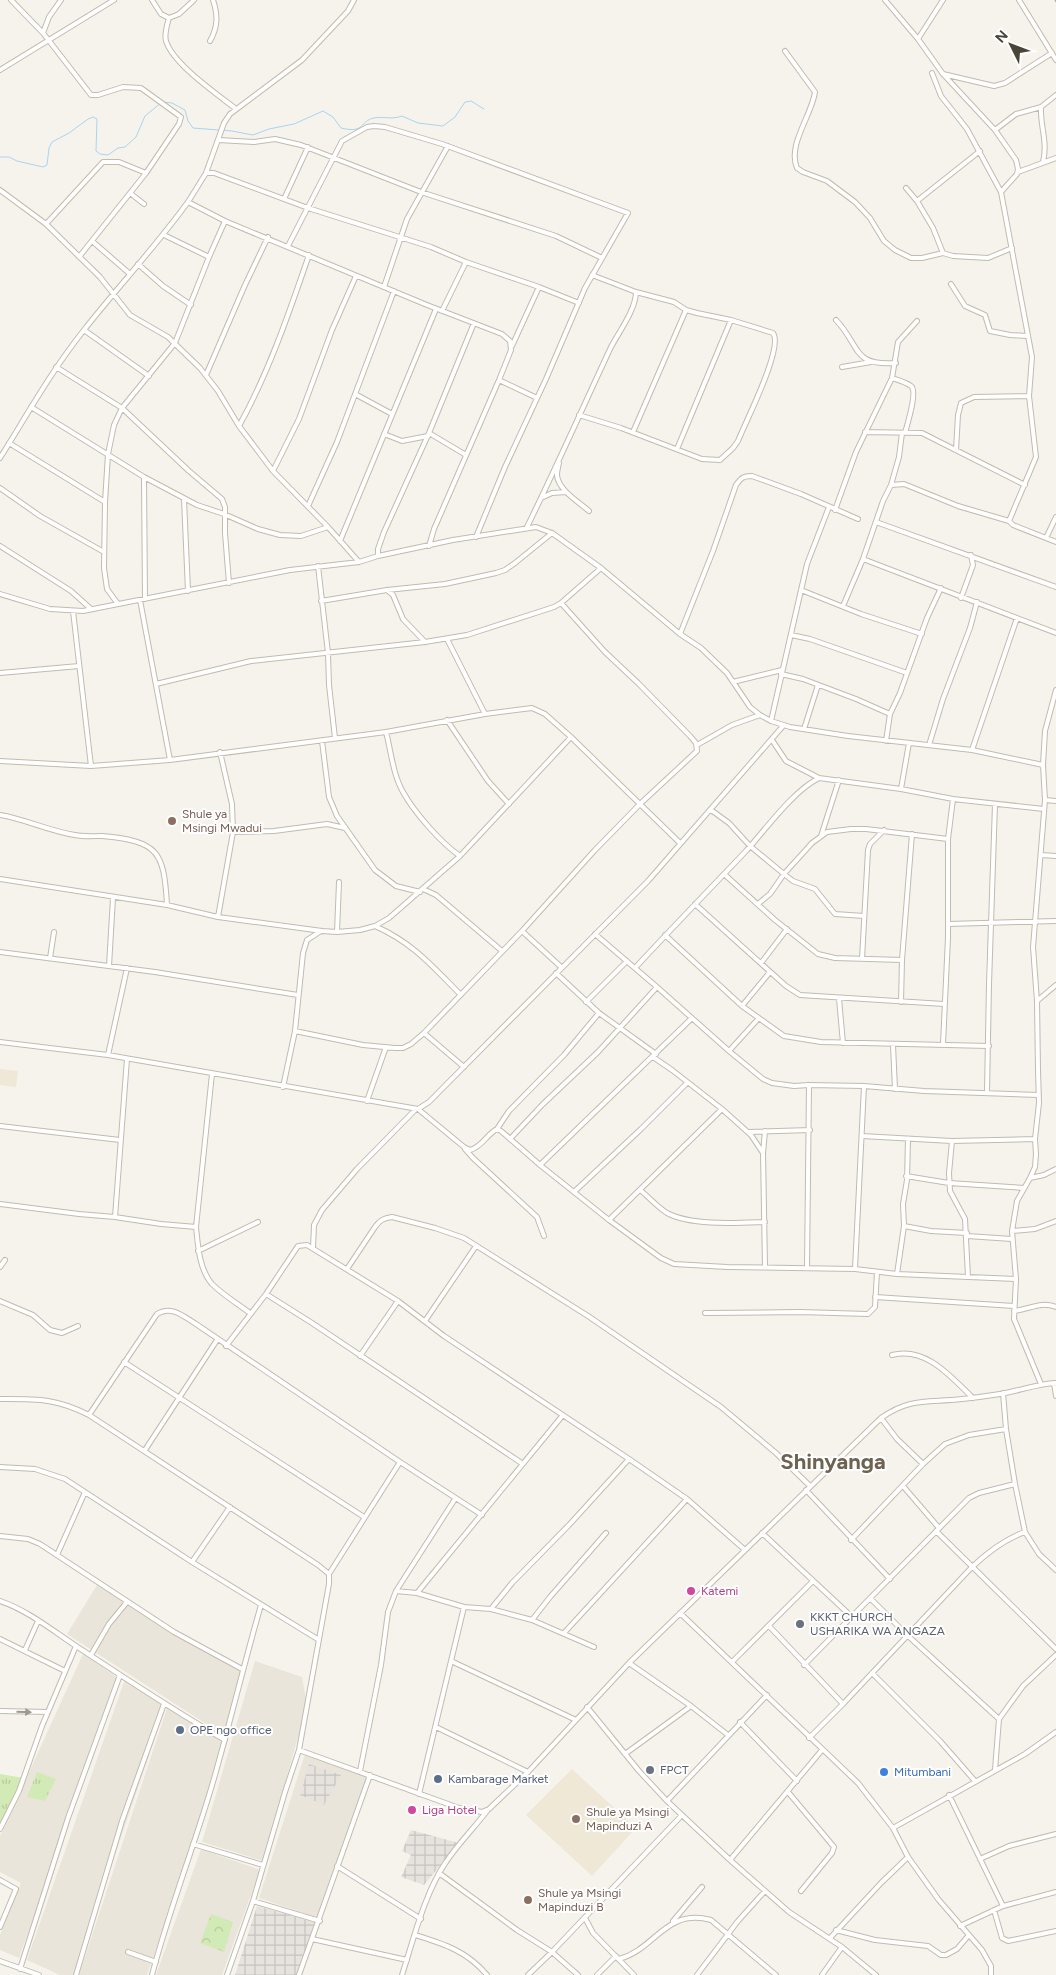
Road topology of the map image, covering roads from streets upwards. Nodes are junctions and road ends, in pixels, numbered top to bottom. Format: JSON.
{"nodes":[{"id":1,"x":11,"y":0,"type":"edge"},
{"id":2,"x":61,"y":0,"type":"edge"},
{"id":3,"x":114,"y":0,"type":"edge"},
{"id":4,"x":152,"y":0,"type":"edge"},
{"id":5,"x":194,"y":0,"type":"edge"},
{"id":6,"x":213,"y":0,"type":"edge"},
{"id":7,"x":354,"y":0,"type":"edge"},
{"id":8,"x":885,"y":0,"type":"edge"},
{"id":9,"x":943,"y":0,"type":"edge"},
{"id":10,"x":1019,"y":0,"type":"edge"},
{"id":11,"x":169,"y":18,"type":"junction"},
{"id":12,"x":43,"y":33,"type":"junction"},
{"id":13,"x":918,"y":39,"type":"junction"},
{"id":14,"x":48,"y":40,"type":"junction"},
{"id":15,"x":210,"y":41,"type":"dead end"},
{"id":16,"x":785,"y":51,"type":"dead end"},
{"id":17,"x":1052,"y":53,"type":"junction"},
{"id":18,"x":1056,"y":60,"type":"edge"},
{"id":19,"x":0,"y":70,"type":"edge"},
{"id":20,"x":932,"y":73,"type":"dead end"},
{"id":21,"x":943,"y":74,"type":"junction"},
{"id":22,"x":1056,"y":95,"type":"edge"},
{"id":23,"x":1041,"y":107,"type":"junction"},
{"id":24,"x":236,"y":109,"type":"junction"},
{"id":25,"x":995,"y":130,"type":"junction"},
{"id":26,"x":218,"y":140,"type":"junction"},
{"id":27,"x":448,"y":146,"type":"junction"},
{"id":28,"x":308,"y":147,"type":"junction"},
{"id":29,"x":980,"y":151,"type":"junction"},
{"id":30,"x":334,"y":157,"type":"junction"},
{"id":31,"x":1056,"y":158,"type":"edge"},
{"id":32,"x":1043,"y":162,"type":"junction"},
{"id":33,"x":146,"y":172,"type":"junction"},
{"id":34,"x":1018,"y":172,"type":"junction"},
{"id":35,"x":206,"y":173,"type":"junction"},
{"id":36,"x":906,"y":188,"type":"dead end"},
{"id":37,"x":0,"y":190,"type":"edge"},
{"id":38,"x":421,"y":192,"type":"junction"},
{"id":39,"x":1001,"y":192,"type":"junction"},
{"id":40,"x":130,"y":193,"type":"junction"},
{"id":41,"x":284,"y":199,"type":"junction"},
{"id":42,"x":917,"y":201,"type":"junction"},
{"id":43,"x":188,"y":202,"type":"junction"},
{"id":44,"x":144,"y":204,"type":"dead end"},
{"id":45,"x":308,"y":208,"type":"junction"},
{"id":46,"x":225,"y":221,"type":"junction"},
{"id":47,"x":46,"y":224,"type":"junction"},
{"id":48,"x":164,"y":235,"type":"junction"},
{"id":49,"x":268,"y":237,"type":"junction"},
{"id":50,"x":400,"y":237,"type":"junction"},
{"id":51,"x":92,"y":241,"type":"junction"},
{"id":52,"x":288,"y":246,"type":"junction"},
{"id":53,"x":1012,"y":248,"type":"junction"},
{"id":54,"x":943,"y":253,"type":"junction"},
{"id":55,"x":309,"y":255,"type":"junction"},
{"id":56,"x":209,"y":257,"type":"junction"},
{"id":57,"x":79,"y":258,"type":"junction"},
{"id":58,"x":602,"y":258,"type":"junction"},
{"id":59,"x":466,"y":262,"type":"junction"},
{"id":60,"x":138,"y":264,"type":"junction"},
{"id":61,"x":130,"y":274,"type":"junction"},
{"id":62,"x":592,"y":275,"type":"junction"},
{"id":63,"x":356,"y":276,"type":"junction"},
{"id":64,"x":951,"y":284,"type":"dead end"},
{"id":65,"x":384,"y":287,"type":"junction"},
{"id":66,"x":539,"y":287,"type":"junction"},
{"id":67,"x":394,"y":291,"type":"junction"},
{"id":68,"x":636,"y":292,"type":"junction"},
{"id":69,"x":114,"y":294,"type":"junction"},
{"id":70,"x":579,"y":303,"type":"junction"},
{"id":71,"x":191,"y":305,"type":"junction"},
{"id":72,"x":436,"y":309,"type":"junction"},
{"id":73,"x":686,"y":310,"type":"junction"},
{"id":74,"x":442,"y":311,"type":"junction"},
{"id":75,"x":731,"y":320,"type":"junction"},
{"id":76,"x":836,"y":320,"type":"dead end"},
{"id":77,"x":917,"y":321,"type":"dead end"},
{"id":78,"x":474,"y":323,"type":"junction"},
{"id":79,"x":84,"y":330,"type":"junction"},
{"id":80,"x":1027,"y":336,"type":"junction"},
{"id":81,"x":175,"y":343,"type":"junction"},
{"id":82,"x":512,"y":346,"type":"junction"},
{"id":83,"x":871,"y":362,"type":"junction"},
{"id":84,"x":896,"y":363,"type":"junction"},
{"id":85,"x":56,"y":367,"type":"junction"},
{"id":86,"x":842,"y":368,"type":"dead end"},
{"id":87,"x":206,"y":375,"type":"junction"},
{"id":88,"x":149,"y":376,"type":"junction"},
{"id":89,"x":892,"y":378,"type":"junction"},
{"id":90,"x":499,"y":380,"type":"junction"},
{"id":91,"x":355,"y":394,"type":"junction"},
{"id":92,"x":1029,"y":396,"type":"junction"},
{"id":93,"x":537,"y":398,"type":"junction"},
{"id":94,"x":31,"y":407,"type":"junction"},
{"id":95,"x":122,"y":408,"type":"junction"},
{"id":96,"x":392,"y":414,"type":"junction"},
{"id":97,"x":579,"y":414,"type":"junction"},
{"id":98,"x":239,"y":426,"type":"junction"},
{"id":99,"x":633,"y":432,"type":"junction"},
{"id":100,"x":865,"y":432,"type":"junction"},
{"id":101,"x":903,"y":433,"type":"junction"},
{"id":102,"x":384,"y":434,"type":"junction"},
{"id":103,"x":428,"y":434,"type":"junction"},
{"id":104,"x":10,"y":443,"type":"junction"},
{"id":105,"x":677,"y":449,"type":"junction"},
{"id":106,"x":956,"y":450,"type":"junction"},
{"id":107,"x":108,"y":454,"type":"junction"},
{"id":108,"x":466,"y":455,"type":"junction"},
{"id":109,"x":560,"y":456,"type":"junction"},
{"id":110,"x":0,"y":458,"type":"edge"},
{"id":111,"x":273,"y":470,"type":"junction"},
{"id":112,"x":144,"y":477,"type":"junction"},
{"id":113,"x":891,"y":485,"type":"junction"},
{"id":114,"x":1025,"y":485,"type":"junction"},
{"id":115,"x":0,"y":488,"type":"edge"},
{"id":116,"x":566,"y":492,"type":"junction"},
{"id":117,"x":542,"y":498,"type":"junction"},
{"id":118,"x":184,"y":499,"type":"junction"},
{"id":119,"x":104,"y":502,"type":"junction"},
{"id":120,"x":308,"y":506,"type":"junction"},
{"id":121,"x":829,"y":507,"type":"junction"},
{"id":122,"x":835,"y":510,"type":"junction"},
{"id":123,"x":589,"y":511,"type":"dead end"},
{"id":124,"x":224,"y":514,"type":"junction"},
{"id":125,"x":1056,"y":517,"type":"edge"},
{"id":126,"x":858,"y":520,"type":"dead end"},
{"id":127,"x":1009,"y":521,"type":"junction"},
{"id":128,"x":876,"y":522,"type":"junction"},
{"id":129,"x":328,"y":527,"type":"junction"},
{"id":130,"x":527,"y":527,"type":"junction"},
{"id":131,"x":552,"y":533,"type":"junction"},
{"id":132,"x":476,"y":537,"type":"junction"},
{"id":133,"x":1046,"y":538,"type":"junction"},
{"id":134,"x":340,"y":541,"type":"junction"},
{"id":135,"x":1056,"y":542,"type":"edge"},
{"id":136,"x":0,"y":546,"type":"edge"},
{"id":137,"x":429,"y":546,"type":"junction"},
{"id":138,"x":104,"y":552,"type":"junction"},
{"id":139,"x":971,"y":555,"type":"junction"},
{"id":140,"x":378,"y":556,"type":"junction"},
{"id":141,"x":863,"y":559,"type":"junction"},
{"id":142,"x":359,"y":562,"type":"junction"},
{"id":143,"x":318,"y":566,"type":"junction"},
{"id":144,"x":601,"y":568,"type":"junction"},
{"id":145,"x":229,"y":583,"type":"junction"},
{"id":146,"x":1056,"y":587,"type":"edge"},
{"id":147,"x":941,"y":588,"type":"junction"},
{"id":148,"x":387,"y":590,"type":"junction"},
{"id":149,"x":801,"y":590,"type":"junction"},
{"id":150,"x":188,"y":591,"type":"junction"},
{"id":151,"x":0,"y":594,"type":"edge"},
{"id":152,"x":961,"y":598,"type":"junction"},
{"id":153,"x":145,"y":599,"type":"junction"},
{"id":154,"x":140,"y":600,"type":"junction"},
{"id":155,"x":321,"y":600,"type":"junction"},
{"id":156,"x":977,"y":602,"type":"junction"},
{"id":157,"x":561,"y":603,"type":"junction"},
{"id":158,"x":118,"y":604,"type":"junction"},
{"id":159,"x":843,"y":606,"type":"junction"},
{"id":160,"x":91,"y":609,"type":"junction"},
{"id":161,"x":73,"y":611,"type":"junction"},
{"id":162,"x":1017,"y":618,"type":"junction"},
{"id":163,"x":1056,"y":633,"type":"edge"},
{"id":164,"x":680,"y":634,"type":"junction"},
{"id":165,"x":922,"y":634,"type":"junction"},
{"id":166,"x":790,"y":635,"type":"junction"},
{"id":167,"x":447,"y":639,"type":"junction"},
{"id":168,"x":425,"y":642,"type":"junction"},
{"id":169,"x":328,"y":653,"type":"junction"},
{"id":170,"x":79,"y":666,"type":"junction"},
{"id":171,"x":781,"y":672,"type":"junction"},
{"id":172,"x":0,"y":673,"type":"edge"},
{"id":173,"x":907,"y":673,"type":"junction"},
{"id":174,"x":733,"y":682,"type":"junction"},
{"id":175,"x":156,"y":684,"type":"junction"},
{"id":176,"x":818,"y":685,"type":"junction"},
{"id":177,"x":1056,"y":690,"type":"edge"},
{"id":178,"x":485,"y":714,"type":"junction"},
{"id":179,"x":890,"y":714,"type":"junction"},
{"id":180,"x":760,"y":715,"type":"junction"},
{"id":181,"x":448,"y":720,"type":"junction"},
{"id":182,"x":771,"y":721,"type":"junction"},
{"id":183,"x":783,"y":726,"type":"junction"},
{"id":184,"x":804,"y":729,"type":"junction"},
{"id":185,"x":386,"y":732,"type":"junction"},
{"id":186,"x":571,"y":737,"type":"junction"},
{"id":187,"x":335,"y":738,"type":"junction"},
{"id":188,"x":772,"y":740,"type":"junction"},
{"id":189,"x":322,"y":741,"type":"junction"},
{"id":190,"x":886,"y":741,"type":"junction"},
{"id":191,"x":909,"y":743,"type":"junction"},
{"id":192,"x":697,"y":745,"type":"junction"},
{"id":193,"x":929,"y":745,"type":"junction"},
{"id":194,"x":972,"y":750,"type":"junction"},
{"id":195,"x":220,"y":752,"type":"junction"},
{"id":196,"x":170,"y":760,"type":"junction"},
{"id":197,"x":0,"y":761,"type":"edge"},
{"id":198,"x":1043,"y":765,"type":"junction"},
{"id":199,"x":91,"y":766,"type":"junction"},
{"id":200,"x":819,"y":778,"type":"junction"},
{"id":201,"x":839,"y":780,"type":"junction"},
{"id":202,"x":901,"y":789,"type":"junction"},
{"id":203,"x":953,"y":799,"type":"junction"},
{"id":204,"x":1045,"y":800,"type":"junction"},
{"id":205,"x":1056,"y":801,"type":"edge"},
{"id":206,"x":509,"y":804,"type":"junction"},
{"id":207,"x":640,"y":804,"type":"junction"},
{"id":208,"x":995,"y":804,"type":"junction"},
{"id":209,"x":711,"y":810,"type":"junction"},
{"id":210,"x":1044,"y":810,"type":"junction"},
{"id":211,"x":0,"y":815,"type":"edge"},
{"id":212,"x":345,"y":828,"type":"junction"},
{"id":213,"x":884,"y":830,"type":"junction"},
{"id":214,"x":233,"y":832,"type":"junction"},
{"id":215,"x":912,"y":834,"type":"junction"},
{"id":216,"x":821,"y":836,"type":"junction"},
{"id":217,"x":948,"y":839,"type":"junction"},
{"id":218,"x":680,"y":843,"type":"junction"},
{"id":219,"x":750,"y":846,"type":"junction"},
{"id":220,"x":1041,"y":855,"type":"junction"},
{"id":221,"x":460,"y":856,"type":"junction"},
{"id":222,"x":1056,"y":856,"type":"edge"},
{"id":223,"x":724,"y":874,"type":"junction"},
{"id":224,"x":784,"y":874,"type":"junction"},
{"id":225,"x":0,"y":879,"type":"edge"},
{"id":226,"x":339,"y":882,"type":"dead end"},
{"id":227,"x":422,"y":890,"type":"junction"},
{"id":228,"x":113,"y":898,"type":"junction"},
{"id":229,"x":695,"y":904,"type":"junction"},
{"id":230,"x":758,"y":904,"type":"junction"},
{"id":231,"x":167,"y":905,"type":"junction"},
{"id":232,"x":864,"y":916,"type":"junction"},
{"id":233,"x":218,"y":917,"type":"junction"},
{"id":234,"x":1034,"y":921,"type":"junction"},
{"id":235,"x":1056,"y":921,"type":"edge"},
{"id":236,"x":992,"y":923,"type":"junction"},
{"id":237,"x":948,"y":924,"type":"junction"},
{"id":238,"x":375,"y":926,"type":"junction"},
{"id":239,"x":787,"y":930,"type":"junction"},
{"id":240,"x":322,"y":931,"type":"junction"},
{"id":241,"x":522,"y":931,"type":"junction"},
{"id":242,"x":54,"y":932,"type":"dead end"},
{"id":243,"x":337,"y":932,"type":"junction"},
{"id":244,"x":594,"y":934,"type":"junction"},
{"id":245,"x":665,"y":935,"type":"junction"},
{"id":246,"x":502,"y":951,"type":"junction"},
{"id":247,"x":0,"y":952,"type":"edge"},
{"id":248,"x":50,"y":958,"type":"junction"},
{"id":249,"x":862,"y":959,"type":"junction"},
{"id":250,"x":902,"y":960,"type":"junction"},
{"id":251,"x":627,"y":961,"type":"junction"},
{"id":252,"x":761,"y":963,"type":"junction"},
{"id":253,"x":109,"y":966,"type":"junction"},
{"id":254,"x":561,"y":967,"type":"junction"},
{"id":255,"x":127,"y":968,"type":"junction"},
{"id":256,"x":635,"y":968,"type":"junction"},
{"id":257,"x":770,"y":972,"type":"junction"},
{"id":258,"x":556,"y":973,"type":"junction"},
{"id":259,"x":1056,"y":985,"type":"edge"},
{"id":260,"x":657,"y":987,"type":"junction"},
{"id":261,"x":460,"y":994,"type":"junction"},
{"id":262,"x":298,"y":995,"type":"junction"},
{"id":263,"x":840,"y":998,"type":"junction"},
{"id":264,"x":1037,"y":1001,"type":"junction"},
{"id":265,"x":586,"y":1002,"type":"junction"},
{"id":266,"x":902,"y":1002,"type":"junction"},
{"id":267,"x":944,"y":1004,"type":"junction"},
{"id":268,"x":742,"y":1006,"type":"junction"},
{"id":269,"x":599,"y":1014,"type":"junction"},
{"id":270,"x":692,"y":1018,"type":"junction"},
{"id":271,"x":759,"y":1018,"type":"junction"},
{"id":272,"x":621,"y":1028,"type":"junction"},
{"id":273,"x":295,"y":1031,"type":"junction"},
{"id":274,"x":424,"y":1033,"type":"junction"},
{"id":275,"x":0,"y":1042,"type":"edge"},
{"id":276,"x":842,"y":1043,"type":"junction"},
{"id":277,"x":943,"y":1044,"type":"junction"},
{"id":278,"x":893,"y":1045,"type":"junction"},
{"id":279,"x":989,"y":1046,"type":"junction"},
{"id":280,"x":386,"y":1047,"type":"junction"},
{"id":281,"x":729,"y":1051,"type":"junction"},
{"id":282,"x":108,"y":1055,"type":"junction"},
{"id":283,"x":654,"y":1056,"type":"junction"},
{"id":284,"x":127,"y":1059,"type":"junction"},
{"id":285,"x":464,"y":1067,"type":"junction"},
{"id":286,"x":212,"y":1074,"type":"junction"},
{"id":287,"x":686,"y":1083,"type":"junction"},
{"id":288,"x":809,"y":1084,"type":"junction"},
{"id":289,"x":283,"y":1086,"type":"junction"},
{"id":290,"x":864,"y":1086,"type":"junction"},
{"id":291,"x":896,"y":1089,"type":"junction"},
{"id":292,"x":987,"y":1092,"type":"junction"},
{"id":293,"x":1039,"y":1095,"type":"junction"},
{"id":294,"x":366,"y":1101,"type":"junction"},
{"id":295,"x":417,"y":1109,"type":"junction"},
{"id":296,"x":722,"y":1109,"type":"junction"},
{"id":297,"x":0,"y":1126,"type":"edge"},
{"id":298,"x":497,"y":1129,"type":"junction"},
{"id":299,"x":810,"y":1130,"type":"junction"},
{"id":300,"x":765,"y":1131,"type":"junction"},
{"id":301,"x":748,"y":1132,"type":"junction"},
{"id":302,"x":862,"y":1136,"type":"junction"},
{"id":303,"x":510,"y":1139,"type":"junction"},
{"id":304,"x":908,"y":1139,"type":"junction"},
{"id":305,"x":1035,"y":1139,"type":"junction"},
{"id":306,"x":120,"y":1140,"type":"junction"},
{"id":307,"x":952,"y":1141,"type":"junction"},
{"id":308,"x":464,"y":1147,"type":"junction"},
{"id":309,"x":764,"y":1153,"type":"junction"},
{"id":310,"x":540,"y":1165,"type":"junction"},
{"id":311,"x":1056,"y":1169,"type":"edge"},
{"id":312,"x":906,"y":1176,"type":"junction"},
{"id":313,"x":1030,"y":1178,"type":"junction"},
{"id":314,"x":949,"y":1183,"type":"junction"},
{"id":315,"x":1024,"y":1188,"type":"junction"},
{"id":316,"x":640,"y":1190,"type":"junction"},
{"id":317,"x":574,"y":1192,"type":"junction"},
{"id":318,"x":0,"y":1204,"type":"edge"},
{"id":319,"x":115,"y":1217,"type":"junction"},
{"id":320,"x":609,"y":1220,"type":"junction"},
{"id":321,"x":1056,"y":1221,"type":"edge"},
{"id":322,"x":258,"y":1222,"type":"dead end"},
{"id":323,"x":765,"y":1222,"type":"junction"},
{"id":324,"x":904,"y":1226,"type":"junction"},
{"id":325,"x":196,"y":1227,"type":"junction"},
{"id":326,"x":1012,"y":1231,"type":"junction"},
{"id":327,"x":967,"y":1234,"type":"junction"},
{"id":328,"x":544,"y":1236,"type":"dead end"},
{"id":329,"x":1012,"y":1240,"type":"junction"},
{"id":330,"x":476,"y":1246,"type":"junction"},
{"id":331,"x":313,"y":1248,"type":"junction"},
{"id":332,"x":198,"y":1251,"type":"junction"},
{"id":333,"x":5,"y":1260,"type":"dead end"},
{"id":334,"x":765,"y":1266,"type":"junction"},
{"id":335,"x":0,"y":1267,"type":"edge"},
{"id":336,"x":807,"y":1267,"type":"junction"},
{"id":337,"x":346,"y":1269,"type":"junction"},
{"id":338,"x":855,"y":1269,"type":"junction"},
{"id":339,"x":877,"y":1272,"type":"junction"},
{"id":340,"x":897,"y":1274,"type":"junction"},
{"id":341,"x":968,"y":1277,"type":"junction"},
{"id":342,"x":1016,"y":1279,"type":"junction"},
{"id":343,"x":266,"y":1294,"type":"junction"},
{"id":344,"x":875,"y":1297,"type":"junction"},
{"id":345,"x":0,"y":1301,"type":"edge"},
{"id":346,"x":398,"y":1301,"type":"junction"},
{"id":347,"x":1014,"y":1308,"type":"junction"},
{"id":348,"x":1056,"y":1308,"type":"edge"},
{"id":349,"x":250,"y":1313,"type":"junction"},
{"id":350,"x":705,"y":1313,"type":"dead end"},
{"id":351,"x":425,"y":1321,"type":"junction"},
{"id":352,"x":78,"y":1326,"type":"dead end"},
{"id":353,"x":217,"y":1340,"type":"junction"},
{"id":354,"x":226,"y":1346,"type":"junction"},
{"id":355,"x":892,"y":1355,"type":"dead end"},
{"id":356,"x":360,"y":1356,"type":"junction"},
{"id":357,"x":124,"y":1362,"type":"junction"},
{"id":358,"x":1055,"y":1383,"type":"edge"},
{"id":359,"x":1041,"y":1384,"type":"junction"},
{"id":360,"x":1003,"y":1393,"type":"junction"},
{"id":361,"x":179,"y":1396,"type":"junction"},
{"id":362,"x":1056,"y":1396,"type":"edge"},
{"id":363,"x":973,"y":1398,"type":"junction"},
{"id":364,"x":0,"y":1399,"type":"edge"},
{"id":365,"x":89,"y":1415,"type":"junction"},
{"id":366,"x":563,"y":1415,"type":"junction"},
{"id":367,"x":881,"y":1418,"type":"junction"},
{"id":368,"x":1006,"y":1429,"type":"junction"},
{"id":369,"x":145,"y":1450,"type":"junction"},
{"id":370,"x":629,"y":1459,"type":"junction"},
{"id":371,"x":400,"y":1462,"type":"junction"},
{"id":372,"x":523,"y":1464,"type":"junction"},
{"id":373,"x":923,"y":1464,"type":"junction"},
{"id":374,"x":0,"y":1467,"type":"edge"},
{"id":375,"x":1015,"y":1484,"type":"junction"},
{"id":376,"x":810,"y":1486,"type":"junction"},
{"id":377,"x":903,"y":1486,"type":"junction"},
{"id":378,"x":806,"y":1490,"type":"junction"},
{"id":379,"x":85,"y":1492,"type":"junction"},
{"id":380,"x":455,"y":1499,"type":"junction"},
{"id":381,"x":686,"y":1499,"type":"junction"},
{"id":382,"x":230,"y":1507,"type":"junction"},
{"id":383,"x":482,"y":1515,"type":"junction"},
{"id":384,"x":364,"y":1517,"type":"junction"},
{"id":385,"x":938,"y":1530,"type":"junction"},
{"id":386,"x":1026,"y":1532,"type":"junction"},
{"id":387,"x":606,"y":1533,"type":"dead end"},
{"id":388,"x":762,"y":1533,"type":"junction"},
{"id":389,"x":0,"y":1536,"type":"edge"},
{"id":390,"x":852,"y":1540,"type":"junction"},
{"id":391,"x":744,"y":1550,"type":"junction"},
{"id":392,"x":58,"y":1555,"type":"junction"},
{"id":393,"x":192,"y":1562,"type":"junction"},
{"id":394,"x":972,"y":1567,"type":"junction"},
{"id":395,"x":1056,"y":1570,"type":"edge"},
{"id":396,"x":329,"y":1574,"type":"junction"},
{"id":397,"x":890,"y":1579,"type":"junction"},
{"id":398,"x":813,"y":1581,"type":"junction"},
{"id":399,"x":396,"y":1591,"type":"junction"},
{"id":400,"x":417,"y":1593,"type":"junction"},
{"id":401,"x":870,"y":1598,"type":"junction"},
{"id":402,"x":0,"y":1601,"type":"edge"},
{"id":403,"x":127,"y":1602,"type":"junction"},
{"id":404,"x":261,"y":1605,"type":"junction"},
{"id":405,"x":464,"y":1607,"type":"junction"},
{"id":406,"x":491,"y":1609,"type":"junction"},
{"id":407,"x":680,"y":1613,"type":"junction"},
{"id":408,"x":851,"y":1616,"type":"junction"},
{"id":409,"x":532,"y":1620,"type":"junction"},
{"id":410,"x":38,"y":1621,"type":"junction"},
{"id":411,"x":768,"y":1626,"type":"junction"},
{"id":412,"x":564,"y":1634,"type":"junction"},
{"id":413,"x":907,"y":1635,"type":"junction"},
{"id":414,"x":0,"y":1639,"type":"edge"},
{"id":415,"x":319,"y":1640,"type":"junction"},
{"id":416,"x":76,"y":1646,"type":"junction"},
{"id":417,"x":594,"y":1647,"type":"dead end"},
{"id":418,"x":1056,"y":1649,"type":"edge"},
{"id":419,"x":25,"y":1650,"type":"junction"},
{"id":420,"x":90,"y":1655,"type":"junction"},
{"id":421,"x":1056,"y":1655,"type":"edge"},
{"id":422,"x":451,"y":1661,"type":"junction"},
{"id":423,"x":732,"y":1662,"type":"junction"},
{"id":424,"x":629,"y":1663,"type":"junction"},
{"id":425,"x":804,"y":1665,"type":"junction"},
{"id":426,"x":242,"y":1669,"type":"junction"},
{"id":427,"x":65,"y":1671,"type":"junction"},
{"id":428,"x":872,"y":1674,"type":"junction"},
{"id":429,"x":120,"y":1675,"type":"junction"},
{"id":430,"x":767,"y":1695,"type":"junction"},
{"id":431,"x":164,"y":1704,"type":"junction"},
{"id":432,"x":843,"y":1704,"type":"junction"},
{"id":433,"x":691,"y":1706,"type":"junction"},
{"id":434,"x":587,"y":1707,"type":"junction"},
{"id":435,"x":0,"y":1711,"type":"edge"},
{"id":436,"x":48,"y":1712,"type":"junction"},
{"id":437,"x":999,"y":1719,"type":"junction"},
{"id":438,"x":576,"y":1720,"type":"junction"},
{"id":439,"x":740,"y":1722,"type":"junction"},
{"id":440,"x":436,"y":1727,"type":"junction"},
{"id":441,"x":1056,"y":1732,"type":"edge"},
{"id":442,"x":728,"y":1735,"type":"junction"},
{"id":443,"x":809,"y":1738,"type":"junction"},
{"id":444,"x":225,"y":1740,"type":"junction"},
{"id":445,"x":299,"y":1750,"type":"junction"},
{"id":446,"x":822,"y":1750,"type":"junction"},
{"id":447,"x":625,"y":1754,"type":"junction"},
{"id":448,"x":995,"y":1770,"type":"junction"},
{"id":449,"x":360,"y":1771,"type":"junction"},
{"id":450,"x":528,"y":1772,"type":"junction"},
{"id":451,"x":370,"y":1775,"type":"junction"},
{"id":452,"x":797,"y":1781,"type":"junction"},
{"id":453,"x":975,"y":1782,"type":"junction"},
{"id":454,"x":788,"y":1792,"type":"junction"},
{"id":455,"x":419,"y":1794,"type":"junction"},
{"id":456,"x":949,"y":1795,"type":"junction"},
{"id":457,"x":667,"y":1801,"type":"junction"},
{"id":458,"x":489,"y":1809,"type":"junction"},
{"id":459,"x":682,"y":1815,"type":"junction"},
{"id":460,"x":893,"y":1828,"type":"junction"},
{"id":461,"x":0,"y":1830,"type":"edge"},
{"id":462,"x":1056,"y":1834,"type":"edge"},
{"id":463,"x":193,"y":1844,"type":"junction"},
{"id":464,"x":908,"y":1857,"type":"junction"},
{"id":465,"x":980,"y":1859,"type":"junction"},
{"id":466,"x":730,"y":1860,"type":"junction"},
{"id":467,"x":263,"y":1865,"type":"junction"},
{"id":468,"x":337,"y":1866,"type":"junction"},
{"id":469,"x":439,"y":1873,"type":"junction"},
{"id":470,"x":0,"y":1880,"type":"edge"},
{"id":471,"x":702,"y":1887,"type":"dead end"},
{"id":472,"x":765,"y":1891,"type":"junction"},
{"id":473,"x":801,"y":1891,"type":"dead end"},
{"id":474,"x":1056,"y":1892,"type":"edge"},
{"id":475,"x":253,"y":1901,"type":"junction"},
{"id":476,"x":1003,"y":1906,"type":"junction"},
{"id":477,"x":994,"y":1910,"type":"junction"},
{"id":478,"x":421,"y":1918,"type":"junction"},
{"id":479,"x":585,"y":1918,"type":"junction"},
{"id":480,"x":320,"y":1921,"type":"junction"},
{"id":481,"x":671,"y":1923,"type":"junction"},
{"id":482,"x":960,"y":1926,"type":"junction"},
{"id":483,"x":0,"y":1928,"type":"edge"},
{"id":484,"x":836,"y":1930,"type":"junction"},
{"id":485,"x":1056,"y":1931,"type":"edge"},
{"id":486,"x":415,"y":1935,"type":"junction"},
{"id":487,"x":728,"y":1935,"type":"junction"},
{"id":488,"x":969,"y":1935,"type":"junction"},
{"id":489,"x":830,"y":1938,"type":"junction"},
{"id":490,"x":312,"y":1939,"type":"junction"},
{"id":491,"x":842,"y":1947,"type":"junction"},
{"id":492,"x":128,"y":1952,"type":"dead end"},
{"id":493,"x":552,"y":1952,"type":"junction"},
{"id":494,"x":618,"y":1958,"type":"junction"},
{"id":495,"x":407,"y":1960,"type":"junction"},
{"id":496,"x":0,"y":1961,"type":"edge"},
{"id":497,"x":156,"y":1962,"type":"junction"},
{"id":498,"x":20,"y":1969,"type":"junction"},
{"id":499,"x":39,"y":1975,"type":"edge"},
{"id":500,"x":76,"y":1975,"type":"edge"},
{"id":501,"x":152,"y":1975,"type":"edge"},
{"id":502,"x":227,"y":1975,"type":"edge"},
{"id":503,"x":299,"y":1975,"type":"edge"},
{"id":504,"x":402,"y":1975,"type":"edge"},
{"id":505,"x":487,"y":1975,"type":"edge"},
{"id":506,"x":528,"y":1975,"type":"edge"},
{"id":507,"x":578,"y":1975,"type":"edge"},
{"id":508,"x":597,"y":1975,"type":"edge"},
{"id":509,"x":634,"y":1975,"type":"edge"},
{"id":510,"x":697,"y":1975,"type":"edge"},
{"id":511,"x":776,"y":1975,"type":"edge"},
{"id":512,"x":822,"y":1975,"type":"edge"},
{"id":513,"x":876,"y":1975,"type":"edge"},
{"id":514,"x":990,"y":1975,"type":"edge"}],
"edges":[{"from":1,"to":12,"type":"street"},
{"from":2,"to":12,"type":"street"},
{"from":3,"to":14,"type":"street"},
{"from":4,"to":11,"type":"street"},
{"from":5,"to":11,"type":"street"},
{"from":6,"to":15,"type":"street"},
{"from":7,"to":24,"type":"street"},
{"from":8,"to":13,"type":"street"},
{"from":9,"to":13,"type":"street"},
{"from":10,"to":17,"type":"street"},
{"from":11,"to":24,"type":"street"},
{"from":12,"to":14,"type":"street"},
{"from":13,"to":21,"type":"street"},
{"from":14,"to":19,"type":"street"},
{"from":14,"to":33,"type":"street"},
{"from":16,"to":54,"type":"street"},
{"from":17,"to":18,"type":"street"},
{"from":17,"to":21,"type":"street"},
{"from":20,"to":29,"type":"street"},
{"from":21,"to":25,"type":"street"},
{"from":22,"to":23,"type":"street"},
{"from":23,"to":25,"type":"street"},
{"from":23,"to":32,"type":"street"},
{"from":24,"to":26,"type":"street"},
{"from":25,"to":34,"type":"street"},
{"from":26,"to":28,"type":"street"},
{"from":26,"to":35,"type":"street"},
{"from":27,"to":30,"type":"street"},
{"from":27,"to":38,"type":"street"},
{"from":27,"to":58,"type":"street"},
{"from":28,"to":30,"type":"street"},
{"from":28,"to":41,"type":"street"},
{"from":29,"to":39,"type":"street"},
{"from":29,"to":42,"type":"street"},
{"from":30,"to":38,"type":"street"},
{"from":30,"to":45,"type":"street"},
{"from":31,"to":32,"type":"street"},
{"from":32,"to":34,"type":"street"},
{"from":33,"to":40,"type":"street"},
{"from":33,"to":47,"type":"street"},
{"from":34,"to":39,"type":"street"},
{"from":35,"to":41,"type":"street"},
{"from":35,"to":43,"type":"street"},
{"from":36,"to":42,"type":"street"},
{"from":37,"to":47,"type":"street"},
{"from":38,"to":50,"type":"street"},
{"from":38,"to":58,"type":"street"},
{"from":39,"to":53,"type":"street"},
{"from":40,"to":44,"type":"street"},
{"from":40,"to":51,"type":"street"},
{"from":41,"to":45,"type":"street"},
{"from":42,"to":54,"type":"street"},
{"from":43,"to":46,"type":"street"},
{"from":43,"to":48,"type":"street"},
{"from":45,"to":50,"type":"street"},
{"from":45,"to":52,"type":"street"},
{"from":46,"to":49,"type":"street"},
{"from":46,"to":56,"type":"street"},
{"from":47,"to":57,"type":"street"},
{"from":48,"to":56,"type":"street"},
{"from":48,"to":60,"type":"street"},
{"from":49,"to":52,"type":"street"},
{"from":49,"to":87,"type":"street"},
{"from":50,"to":59,"type":"street"},
{"from":50,"to":65,"type":"street"},
{"from":51,"to":57,"type":"street"},
{"from":51,"to":61,"type":"street"},
{"from":52,"to":55,"type":"street"},
{"from":53,"to":54,"type":"street"},
{"from":53,"to":80,"type":"street"},
{"from":55,"to":63,"type":"street"},
{"from":55,"to":98,"type":"street"},
{"from":56,"to":71,"type":"street"},
{"from":57,"to":69,"type":"street"},
{"from":58,"to":62,"type":"street"},
{"from":59,"to":66,"type":"street"},
{"from":59,"to":74,"type":"street"},
{"from":60,"to":61,"type":"street"},
{"from":60,"to":71,"type":"street"},
{"from":61,"to":69,"type":"street"},
{"from":62,"to":68,"type":"street"},
{"from":62,"to":70,"type":"street"},
{"from":63,"to":65,"type":"street"},
{"from":63,"to":111,"type":"street"},
{"from":64,"to":80,"type":"street"},
{"from":65,"to":67,"type":"street"},
{"from":66,"to":70,"type":"street"},
{"from":66,"to":82,"type":"street"},
{"from":67,"to":72,"type":"street"},
{"from":67,"to":91,"type":"street"},
{"from":68,"to":73,"type":"street"},
{"from":68,"to":97,"type":"street"},
{"from":69,"to":79,"type":"street"},
{"from":69,"to":81,"type":"street"},
{"from":70,"to":93,"type":"street"},
{"from":71,"to":81,"type":"street"},
{"from":72,"to":74,"type":"street"},
{"from":72,"to":96,"type":"street"},
{"from":73,"to":75,"type":"street"},
{"from":73,"to":99,"type":"street"},
{"from":74,"to":78,"type":"street"},
{"from":75,"to":105,"type":"street"},
{"from":75,"to":105,"type":"street"},
{"from":76,"to":83,"type":"street"},
{"from":77,"to":84,"type":"street"},
{"from":78,"to":82,"type":"street"},
{"from":78,"to":103,"type":"street"},
{"from":79,"to":85,"type":"street"},
{"from":79,"to":88,"type":"street"},
{"from":80,"to":92,"type":"street"},
{"from":81,"to":87,"type":"street"},
{"from":81,"to":88,"type":"street"},
{"from":82,"to":90,"type":"street"},
{"from":83,"to":84,"type":"street"},
{"from":83,"to":86,"type":"street"},
{"from":84,"to":89,"type":"street"},
{"from":85,"to":94,"type":"street"},
{"from":85,"to":95,"type":"street"},
{"from":87,"to":98,"type":"street"},
{"from":88,"to":95,"type":"street"},
{"from":89,"to":100,"type":"street"},
{"from":89,"to":101,"type":"street"},
{"from":90,"to":93,"type":"street"},
{"from":90,"to":108,"type":"street"},
{"from":91,"to":96,"type":"street"},
{"from":91,"to":120,"type":"street"},
{"from":92,"to":106,"type":"street"},
{"from":92,"to":114,"type":"street"},
{"from":93,"to":132,"type":"street"},
{"from":94,"to":104,"type":"street"},
{"from":94,"to":107,"type":"street"},
{"from":95,"to":107,"type":"street"},
{"from":95,"to":124,"type":"street"},
{"from":96,"to":102,"type":"street"},
{"from":97,"to":99,"type":"street"},
{"from":97,"to":109,"type":"street"},
{"from":98,"to":111,"type":"street"},
{"from":99,"to":105,"type":"street"},
{"from":100,"to":101,"type":"street"},
{"from":100,"to":122,"type":"street"},
{"from":101,"to":106,"type":"street"},
{"from":101,"to":113,"type":"street"},
{"from":102,"to":103,"type":"street"},
{"from":102,"to":134,"type":"street"},
{"from":103,"to":108,"type":"street"},
{"from":103,"to":140,"type":"street"},
{"from":104,"to":110,"type":"street"},
{"from":104,"to":119,"type":"street"},
{"from":106,"to":114,"type":"street"},
{"from":107,"to":112,"type":"street"},
{"from":107,"to":119,"type":"street"},
{"from":108,"to":137,"type":"street"},
{"from":109,"to":116,"type":"street"},
{"from":109,"to":117,"type":"street"},
{"from":111,"to":120,"type":"street"},
{"from":112,"to":118,"type":"street"},
{"from":112,"to":153,"type":"street"},
{"from":113,"to":127,"type":"street"},
{"from":113,"to":128,"type":"street"},
{"from":114,"to":127,"type":"street"},
{"from":115,"to":138,"type":"street"},
{"from":116,"to":117,"type":"street"},
{"from":116,"to":123,"type":"street"},
{"from":117,"to":130,"type":"street"},
{"from":118,"to":124,"type":"street"},
{"from":118,"to":150,"type":"street"},
{"from":119,"to":138,"type":"street"},
{"from":120,"to":129,"type":"street"},
{"from":121,"to":122,"type":"street"},
{"from":121,"to":149,"type":"street"},
{"from":121,"to":164,"type":"street"},
{"from":122,"to":126,"type":"street"},
{"from":124,"to":129,"type":"street"},
{"from":124,"to":145,"type":"street"},
{"from":125,"to":133,"type":"street"},
{"from":127,"to":133,"type":"street"},
{"from":128,"to":139,"type":"street"},
{"from":128,"to":141,"type":"street"},
{"from":129,"to":134,"type":"street"},
{"from":130,"to":131,"type":"street"},
{"from":130,"to":132,"type":"street"},
{"from":131,"to":144,"type":"street"},
{"from":131,"to":148,"type":"street"},
{"from":132,"to":137,"type":"street"},
{"from":133,"to":135,"type":"street"},
{"from":134,"to":142,"type":"street"},
{"from":136,"to":160,"type":"street"},
{"from":137,"to":140,"type":"street"},
{"from":138,"to":158,"type":"street"},
{"from":139,"to":146,"type":"street"},
{"from":139,"to":152,"type":"street"},
{"from":140,"to":142,"type":"street"},
{"from":141,"to":147,"type":"street"},
{"from":141,"to":159,"type":"street"},
{"from":142,"to":143,"type":"street"},
{"from":143,"to":145,"type":"street"},
{"from":143,"to":155,"type":"street"},
{"from":144,"to":157,"type":"street"},
{"from":144,"to":164,"type":"street"},
{"from":145,"to":150,"type":"street"},
{"from":147,"to":152,"type":"street"},
{"from":147,"to":165,"type":"street"},
{"from":148,"to":155,"type":"street"},
{"from":148,"to":168,"type":"street"},
{"from":149,"to":159,"type":"street"},
{"from":149,"to":166,"type":"street"},
{"from":150,"to":153,"type":"street"},
{"from":151,"to":161,"type":"street"},
{"from":152,"to":156,"type":"street"},
{"from":153,"to":154,"type":"street"},
{"from":154,"to":158,"type":"street"},
{"from":154,"to":175,"type":"street"},
{"from":155,"to":169,"type":"street"},
{"from":156,"to":162,"type":"street"},
{"from":156,"to":193,"type":"street"},
{"from":157,"to":167,"type":"street"},
{"from":157,"to":192,"type":"street"},
{"from":158,"to":160,"type":"street"},
{"from":159,"to":165,"type":"street"},
{"from":160,"to":161,"type":"street"},
{"from":161,"to":170,"type":"street"},
{"from":162,"to":163,"type":"street"},
{"from":162,"to":194,"type":"street"},
{"from":164,"to":174,"type":"street"},
{"from":165,"to":173,"type":"street"},
{"from":166,"to":171,"type":"street"},
{"from":166,"to":173,"type":"street"},
{"from":167,"to":168,"type":"street"},
{"from":167,"to":178,"type":"street"},
{"from":168,"to":169,"type":"street"},
{"from":169,"to":175,"type":"street"},
{"from":169,"to":187,"type":"street"},
{"from":170,"to":172,"type":"street"},
{"from":170,"to":199,"type":"street"},
{"from":171,"to":174,"type":"street"},
{"from":171,"to":176,"type":"street"},
{"from":171,"to":182,"type":"street"},
{"from":173,"to":179,"type":"street"},
{"from":174,"to":180,"type":"street"},
{"from":175,"to":196,"type":"street"},
{"from":176,"to":179,"type":"street"},
{"from":176,"to":184,"type":"street"},
{"from":177,"to":198,"type":"street"},
{"from":178,"to":181,"type":"street"},
{"from":178,"to":186,"type":"street"},
{"from":179,"to":190,"type":"street"},
{"from":180,"to":182,"type":"street"},
{"from":180,"to":192,"type":"street"},
{"from":181,"to":185,"type":"street"},
{"from":181,"to":206,"type":"street"},
{"from":182,"to":183,"type":"street"},
{"from":183,"to":184,"type":"street"},
{"from":183,"to":188,"type":"street"},
{"from":184,"to":190,"type":"street"},
{"from":185,"to":187,"type":"street"},
{"from":185,"to":221,"type":"street"},
{"from":186,"to":206,"type":"street"},
{"from":186,"to":207,"type":"street"},
{"from":187,"to":189,"type":"street"},
{"from":188,"to":200,"type":"street"},
{"from":188,"to":209,"type":"street"},
{"from":189,"to":195,"type":"street"},
{"from":189,"to":212,"type":"street"},
{"from":190,"to":191,"type":"street"},
{"from":191,"to":193,"type":"street"},
{"from":191,"to":202,"type":"street"},
{"from":192,"to":207,"type":"street"},
{"from":193,"to":194,"type":"street"},
{"from":194,"to":198,"type":"street"},
{"from":195,"to":196,"type":"street"},
{"from":195,"to":214,"type":"street"},
{"from":196,"to":199,"type":"street"},
{"from":197,"to":199,"type":"street"},
{"from":198,"to":204,"type":"street"},
{"from":200,"to":201,"type":"street"},
{"from":200,"to":219,"type":"street"},
{"from":201,"to":202,"type":"street"},
{"from":201,"to":216,"type":"street"},
{"from":202,"to":203,"type":"street"},
{"from":203,"to":208,"type":"street"},
{"from":203,"to":217,"type":"street"},
{"from":204,"to":205,"type":"street"},
{"from":204,"to":210,"type":"street"},
{"from":206,"to":221,"type":"street"},
{"from":207,"to":218,"type":"street"},
{"from":207,"to":241,"type":"street"},
{"from":208,"to":210,"type":"street"},
{"from":208,"to":236,"type":"street"},
{"from":209,"to":218,"type":"street"},
{"from":209,"to":219,"type":"street"},
{"from":210,"to":220,"type":"street"},
{"from":211,"to":231,"type":"street"},
{"from":212,"to":214,"type":"street"},
{"from":212,"to":227,"type":"street"},
{"from":213,"to":215,"type":"street"},
{"from":213,"to":216,"type":"street"},
{"from":213,"to":232,"type":"street"},
{"from":214,"to":233,"type":"street"},
{"from":215,"to":217,"type":"street"},
{"from":215,"to":250,"type":"street"},
{"from":216,"to":224,"type":"street"},
{"from":217,"to":237,"type":"street"},
{"from":218,"to":244,"type":"street"},
{"from":219,"to":223,"type":"street"},
{"from":219,"to":224,"type":"street"},
{"from":220,"to":222,"type":"street"},
{"from":220,"to":234,"type":"street"},
{"from":221,"to":227,"type":"street"},
{"from":223,"to":229,"type":"street"},
{"from":223,"to":230,"type":"street"},
{"from":224,"to":230,"type":"street"},
{"from":224,"to":232,"type":"street"},
{"from":225,"to":228,"type":"street"},
{"from":226,"to":243,"type":"street"},
{"from":227,"to":238,"type":"street"},
{"from":227,"to":246,"type":"street"},
{"from":228,"to":231,"type":"street"},
{"from":228,"to":253,"type":"street"},
{"from":229,"to":245,"type":"street"},
{"from":229,"to":252,"type":"street"},
{"from":230,"to":239,"type":"street"},
{"from":231,"to":233,"type":"street"},
{"from":232,"to":249,"type":"street"},
{"from":233,"to":240,"type":"street"},
{"from":234,"to":235,"type":"street"},
{"from":234,"to":236,"type":"street"},
{"from":234,"to":264,"type":"street"},
{"from":236,"to":237,"type":"street"},
{"from":236,"to":279,"type":"street"},
{"from":237,"to":267,"type":"street"},
{"from":238,"to":243,"type":"street"},
{"from":238,"to":261,"type":"street"},
{"from":239,"to":249,"type":"street"},
{"from":239,"to":252,"type":"street"},
{"from":240,"to":243,"type":"street"},
{"from":240,"to":262,"type":"street"},
{"from":241,"to":246,"type":"street"},
{"from":241,"to":254,"type":"street"},
{"from":242,"to":248,"type":"street"},
{"from":244,"to":251,"type":"street"},
{"from":244,"to":254,"type":"street"},
{"from":245,"to":256,"type":"street"},
{"from":245,"to":268,"type":"street"},
{"from":246,"to":261,"type":"street"},
{"from":247,"to":248,"type":"street"},
{"from":248,"to":253,"type":"street"},
{"from":249,"to":250,"type":"street"},
{"from":250,"to":266,"type":"street"},
{"from":251,"to":256,"type":"street"},
{"from":251,"to":265,"type":"street"},
{"from":252,"to":257,"type":"street"},
{"from":253,"to":255,"type":"street"},
{"from":254,"to":258,"type":"street"},
{"from":255,"to":262,"type":"street"},
{"from":255,"to":282,"type":"street"},
{"from":256,"to":260,"type":"street"},
{"from":257,"to":263,"type":"street"},
{"from":257,"to":268,"type":"street"},
{"from":258,"to":265,"type":"street"},
{"from":258,"to":285,"type":"street"},
{"from":259,"to":264,"type":"street"},
{"from":260,"to":270,"type":"street"},
{"from":260,"to":272,"type":"street"},
{"from":261,"to":274,"type":"street"},
{"from":262,"to":273,"type":"street"},
{"from":263,"to":266,"type":"street"},
{"from":263,"to":276,"type":"street"},
{"from":264,"to":293,"type":"street"},
{"from":265,"to":269,"type":"street"},
{"from":266,"to":267,"type":"street"},
{"from":267,"to":277,"type":"street"},
{"from":268,"to":271,"type":"street"},
{"from":269,"to":272,"type":"street"},
{"from":269,"to":298,"type":"street"},
{"from":270,"to":281,"type":"street"},
{"from":270,"to":283,"type":"street"},
{"from":271,"to":276,"type":"street"},
{"from":271,"to":281,"type":"street"},
{"from":272,"to":283,"type":"street"},
{"from":272,"to":303,"type":"street"},
{"from":273,"to":280,"type":"street"},
{"from":273,"to":289,"type":"street"},
{"from":274,"to":280,"type":"street"},
{"from":274,"to":285,"type":"street"},
{"from":275,"to":282,"type":"street"},
{"from":276,"to":278,"type":"street"},
{"from":277,"to":278,"type":"street"},
{"from":277,"to":279,"type":"street"},
{"from":278,"to":291,"type":"street"},
{"from":279,"to":292,"type":"street"},
{"from":280,"to":294,"type":"street"},
{"from":281,"to":288,"type":"street"},
{"from":282,"to":284,"type":"street"},
{"from":283,"to":287,"type":"street"},
{"from":283,"to":310,"type":"street"},
{"from":284,"to":286,"type":"street"},
{"from":284,"to":306,"type":"street"},
{"from":285,"to":295,"type":"street"},
{"from":286,"to":289,"type":"street"},
{"from":286,"to":325,"type":"street"},
{"from":287,"to":296,"type":"street"},
{"from":287,"to":317,"type":"street"},
{"from":288,"to":290,"type":"street"},
{"from":288,"to":299,"type":"street"},
{"from":289,"to":294,"type":"street"},
{"from":290,"to":291,"type":"street"},
{"from":290,"to":302,"type":"street"},
{"from":291,"to":292,"type":"street"},
{"from":292,"to":293,"type":"street"},
{"from":293,"to":305,"type":"street"},
{"from":294,"to":295,"type":"street"},
{"from":295,"to":308,"type":"street"},
{"from":295,"to":331,"type":"street"},
{"from":296,"to":301,"type":"street"},
{"from":296,"to":316,"type":"street"},
{"from":297,"to":306,"type":"street"},
{"from":298,"to":303,"type":"street"},
{"from":298,"to":308,"type":"street"},
{"from":299,"to":300,"type":"street"},
{"from":299,"to":336,"type":"street"},
{"from":300,"to":301,"type":"street"},
{"from":300,"to":309,"type":"street"},
{"from":301,"to":309,"type":"street"},
{"from":302,"to":304,"type":"street"},
{"from":302,"to":338,"type":"street"},
{"from":303,"to":310,"type":"street"},
{"from":304,"to":307,"type":"street"},
{"from":304,"to":312,"type":"street"},
{"from":305,"to":307,"type":"street"},
{"from":305,"to":313,"type":"street"},
{"from":306,"to":319,"type":"street"},
{"from":307,"to":314,"type":"street"},
{"from":308,"to":328,"type":"street"},
{"from":309,"to":323,"type":"street"},
{"from":310,"to":317,"type":"street"},
{"from":311,"to":313,"type":"street"},
{"from":312,"to":314,"type":"street"},
{"from":312,"to":324,"type":"street"},
{"from":313,"to":315,"type":"street"},
{"from":314,"to":315,"type":"street"},
{"from":314,"to":327,"type":"street"},
{"from":315,"to":326,"type":"street"},
{"from":316,"to":320,"type":"street"},
{"from":316,"to":323,"type":"street"},
{"from":317,"to":320,"type":"street"},
{"from":318,"to":319,"type":"street"},
{"from":319,"to":325,"type":"street"},
{"from":320,"to":334,"type":"street"},
{"from":321,"to":326,"type":"street"},
{"from":322,"to":332,"type":"street"},
{"from":323,"to":334,"type":"street"},
{"from":324,"to":327,"type":"street"},
{"from":324,"to":340,"type":"street"},
{"from":325,"to":332,"type":"street"},
{"from":326,"to":329,"type":"street"},
{"from":327,"to":329,"type":"street"},
{"from":327,"to":341,"type":"street"},
{"from":329,"to":342,"type":"street"},
{"from":330,"to":337,"type":"street"},
{"from":330,"to":351,"type":"street"},
{"from":330,"to":376,"type":"street"},
{"from":331,"to":337,"type":"street"},
{"from":331,"to":343,"type":"street"},
{"from":332,"to":349,"type":"street"},
{"from":333,"to":335,"type":"street"},
{"from":334,"to":336,"type":"street"},
{"from":336,"to":338,"type":"street"},
{"from":337,"to":346,"type":"street"},
{"from":338,"to":339,"type":"street"},
{"from":339,"to":340,"type":"street"},
{"from":339,"to":344,"type":"street"},
{"from":340,"to":341,"type":"street"},
{"from":341,"to":342,"type":"street"},
{"from":342,"to":347,"type":"street"},
{"from":343,"to":349,"type":"street"},
{"from":343,"to":356,"type":"street"},
{"from":344,"to":347,"type":"street"},
{"from":344,"to":350,"type":"street"},
{"from":345,"to":352,"type":"street"},
{"from":346,"to":351,"type":"street"},
{"from":346,"to":356,"type":"street"},
{"from":347,"to":348,"type":"street"},
{"from":347,"to":359,"type":"street"},
{"from":349,"to":354,"type":"street"},
{"from":351,"to":366,"type":"street"},
{"from":353,"to":354,"type":"street"},
{"from":353,"to":357,"type":"street"},
{"from":353,"to":361,"type":"street"},
{"from":354,"to":371,"type":"street"},
{"from":355,"to":363,"type":"street"},
{"from":356,"to":372,"type":"street"},
{"from":357,"to":361,"type":"street"},
{"from":357,"to":365,"type":"street"},
{"from":358,"to":359,"type":"street"},
{"from":358,"to":362,"type":"street"},
{"from":359,"to":360,"type":"street"},
{"from":360,"to":363,"type":"street"},
{"from":360,"to":368,"type":"street"},
{"from":361,"to":369,"type":"street"},
{"from":361,"to":384,"type":"street"},
{"from":363,"to":367,"type":"street"},
{"from":364,"to":365,"type":"street"},
{"from":365,"to":369,"type":"street"},
{"from":366,"to":370,"type":"street"},
{"from":366,"to":372,"type":"street"},
{"from":367,"to":373,"type":"street"},
{"from":367,"to":376,"type":"street"},
{"from":368,"to":373,"type":"street"},
{"from":368,"to":375,"type":"street"},
{"from":369,"to":382,"type":"street"},
{"from":370,"to":381,"type":"street"},
{"from":370,"to":406,"type":"street"},
{"from":371,"to":380,"type":"street"},
{"from":371,"to":384,"type":"street"},
{"from":372,"to":383,"type":"street"},
{"from":373,"to":377,"type":"street"},
{"from":374,"to":379,"type":"street"},
{"from":375,"to":385,"type":"street"},
{"from":375,"to":386,"type":"street"},
{"from":376,"to":378,"type":"street"},
{"from":377,"to":385,"type":"street"},
{"from":377,"to":390,"type":"street"},
{"from":378,"to":388,"type":"street"},
{"from":378,"to":390,"type":"street"},
{"from":379,"to":392,"type":"street"},
{"from":379,"to":393,"type":"street"},
{"from":380,"to":383,"type":"street"},
{"from":380,"to":399,"type":"street"},
{"from":381,"to":391,"type":"street"},
{"from":381,"to":412,"type":"street"},
{"from":382,"to":393,"type":"street"},
{"from":382,"to":396,"type":"street"},
{"from":383,"to":400,"type":"street"},
{"from":384,"to":396,"type":"street"},
{"from":385,"to":394,"type":"street"},
{"from":385,"to":397,"type":"street"},
{"from":386,"to":394,"type":"street"},
{"from":386,"to":395,"type":"street"},
{"from":387,"to":409,"type":"street"},
{"from":388,"to":391,"type":"street"},
{"from":388,"to":398,"type":"street"},
{"from":389,"to":392,"type":"street"},
{"from":390,"to":397,"type":"street"},
{"from":391,"to":407,"type":"street"},
{"from":392,"to":403,"type":"street"},
{"from":393,"to":404,"type":"street"},
{"from":394,"to":413,"type":"street"},
{"from":394,"to":418,"type":"street"},
{"from":396,"to":415,"type":"street"},
{"from":397,"to":401,"type":"street"},
{"from":398,"to":408,"type":"street"},
{"from":398,"to":411,"type":"street"},
{"from":399,"to":400,"type":"street"},
{"from":399,"to":449,"type":"street"},
{"from":400,"to":405,"type":"street"},
{"from":401,"to":408,"type":"street"},
{"from":401,"to":413,"type":"street"},
{"from":402,"to":410,"type":"street"},
{"from":403,"to":420,"type":"street"},
{"from":403,"to":426,"type":"street"},
{"from":404,"to":415,"type":"street"},
{"from":404,"to":426,"type":"street"},
{"from":405,"to":406,"type":"street"},
{"from":405,"to":422,"type":"street"},
{"from":406,"to":409,"type":"street"},
{"from":407,"to":423,"type":"street"},
{"from":407,"to":424,"type":"street"},
{"from":408,"to":425,"type":"street"},
{"from":409,"to":412,"type":"street"},
{"from":410,"to":416,"type":"street"},
{"from":410,"to":419,"type":"street"},
{"from":411,"to":423,"type":"street"},
{"from":411,"to":425,"type":"street"},
{"from":412,"to":417,"type":"street"},
{"from":413,"to":428,"type":"street"},
{"from":413,"to":437,"type":"street"},
{"from":414,"to":419,"type":"street"},
{"from":415,"to":445,"type":"street"},
{"from":416,"to":420,"type":"street"},
{"from":416,"to":427,"type":"street"},
{"from":419,"to":427,"type":"street"},
{"from":420,"to":429,"type":"street"},
{"from":421,"to":437,"type":"street"},
{"from":422,"to":438,"type":"street"},
{"from":422,"to":440,"type":"street"},
{"from":423,"to":430,"type":"street"},
{"from":424,"to":433,"type":"street"},
{"from":424,"to":434,"type":"street"},
{"from":425,"to":432,"type":"street"},
{"from":426,"to":444,"type":"street"},
{"from":427,"to":436,"type":"street"},
{"from":428,"to":432,"type":"street"},
{"from":428,"to":453,"type":"street"},
{"from":429,"to":431,"type":"street"},
{"from":429,"to":498,"type":"street"},
{"from":430,"to":439,"type":"street"},
{"from":430,"to":443,"type":"street"},
{"from":431,"to":444,"type":"street"},
{"from":431,"to":500,"type":"street"},
{"from":432,"to":443,"type":"street"},
{"from":433,"to":442,"type":"street"},
{"from":433,"to":447,"type":"street"},
{"from":434,"to":438,"type":"street"},
{"from":434,"to":447,"type":"street"},
{"from":435,"to":436,"type":"street","one_way":true},
{"from":436,"to":461,"type":"street"},
{"from":437,"to":448,"type":"street"},
{"from":438,"to":450,"type":"street"},
{"from":439,"to":442,"type":"street"},
{"from":439,"to":452,"type":"street"},
{"from":440,"to":450,"type":"street"},
{"from":440,"to":455,"type":"street"},
{"from":441,"to":448,"type":"street"},
{"from":442,"to":457,"type":"street"},
{"from":443,"to":446,"type":"street"},
{"from":444,"to":463,"type":"street"},
{"from":445,"to":449,"type":"street"},
{"from":445,"to":467,"type":"street"},
{"from":446,"to":452,"type":"street"},
{"from":446,"to":460,"type":"street"},
{"from":447,"to":457,"type":"street"},
{"from":448,"to":453,"type":"street"},
{"from":449,"to":451,"type":"street"},
{"from":450,"to":458,"type":"street"},
{"from":451,"to":455,"type":"street"},
{"from":451,"to":468,"type":"street"},
{"from":452,"to":454,"type":"street"},
{"from":453,"to":456,"type":"street"},
{"from":454,"to":466,"type":"street"},
{"from":454,"to":473,"type":"street"},
{"from":455,"to":458,"type":"street"},
{"from":456,"to":460,"type":"street"},
{"from":456,"to":465,"type":"street"},
{"from":457,"to":459,"type":"street"},
{"from":458,"to":469,"type":"street"},
{"from":459,"to":466,"type":"street"},
{"from":459,"to":479,"type":"street"},
{"from":460,"to":464,"type":"street"},
{"from":462,"to":465,"type":"street"},
{"from":463,"to":467,"type":"street"},
{"from":463,"to":497,"type":"street"},
{"from":464,"to":482,"type":"street"},
{"from":464,"to":484,"type":"street"},
{"from":465,"to":476,"type":"street"},
{"from":466,"to":472,"type":"street"},
{"from":467,"to":475,"type":"street"},
{"from":468,"to":478,"type":"street"},
{"from":468,"to":480,"type":"street"},
{"from":469,"to":478,"type":"street"},
{"from":469,"to":493,"type":"street"},
{"from":470,"to":483,"type":"street"},
{"from":471,"to":481,"type":"street"},
{"from":472,"to":487,"type":"street"},
{"from":472,"to":489,"type":"street"},
{"from":474,"to":476,"type":"street"},
{"from":475,"to":480,"type":"street"},
{"from":475,"to":502,"type":"street"},
{"from":476,"to":477,"type":"street"},
{"from":477,"to":482,"type":"street"},
{"from":477,"to":485,"type":"street"},
{"from":478,"to":486,"type":"street"},
{"from":479,"to":493,"type":"street"},
{"from":479,"to":494,"type":"street"},
{"from":480,"to":490,"type":"street"},
{"from":481,"to":487,"type":"street"},
{"from":481,"to":494,"type":"street"},
{"from":482,"to":488,"type":"street"},
{"from":484,"to":488,"type":"street"},
{"from":484,"to":489,"type":"street"},
{"from":486,"to":495,"type":"street"},
{"from":486,"to":505,"type":"street"},
{"from":487,"to":510,"type":"street"},
{"from":487,"to":511,"type":"street"},
{"from":488,"to":514,"type":"street"},
{"from":489,"to":491,"type":"street"},
{"from":490,"to":495,"type":"street"},
{"from":490,"to":503,"type":"street"},
{"from":491,"to":512,"type":"street"},
{"from":491,"to":513,"type":"street"},
{"from":492,"to":497,"type":"street"},
{"from":493,"to":506,"type":"street"},
{"from":493,"to":507,"type":"street"},
{"from":494,"to":508,"type":"street"},
{"from":494,"to":509,"type":"street"},
{"from":495,"to":504,"type":"street"},
{"from":496,"to":498,"type":"street"},
{"from":497,"to":501,"type":"street"},
{"from":498,"to":499,"type":"street"}]}
